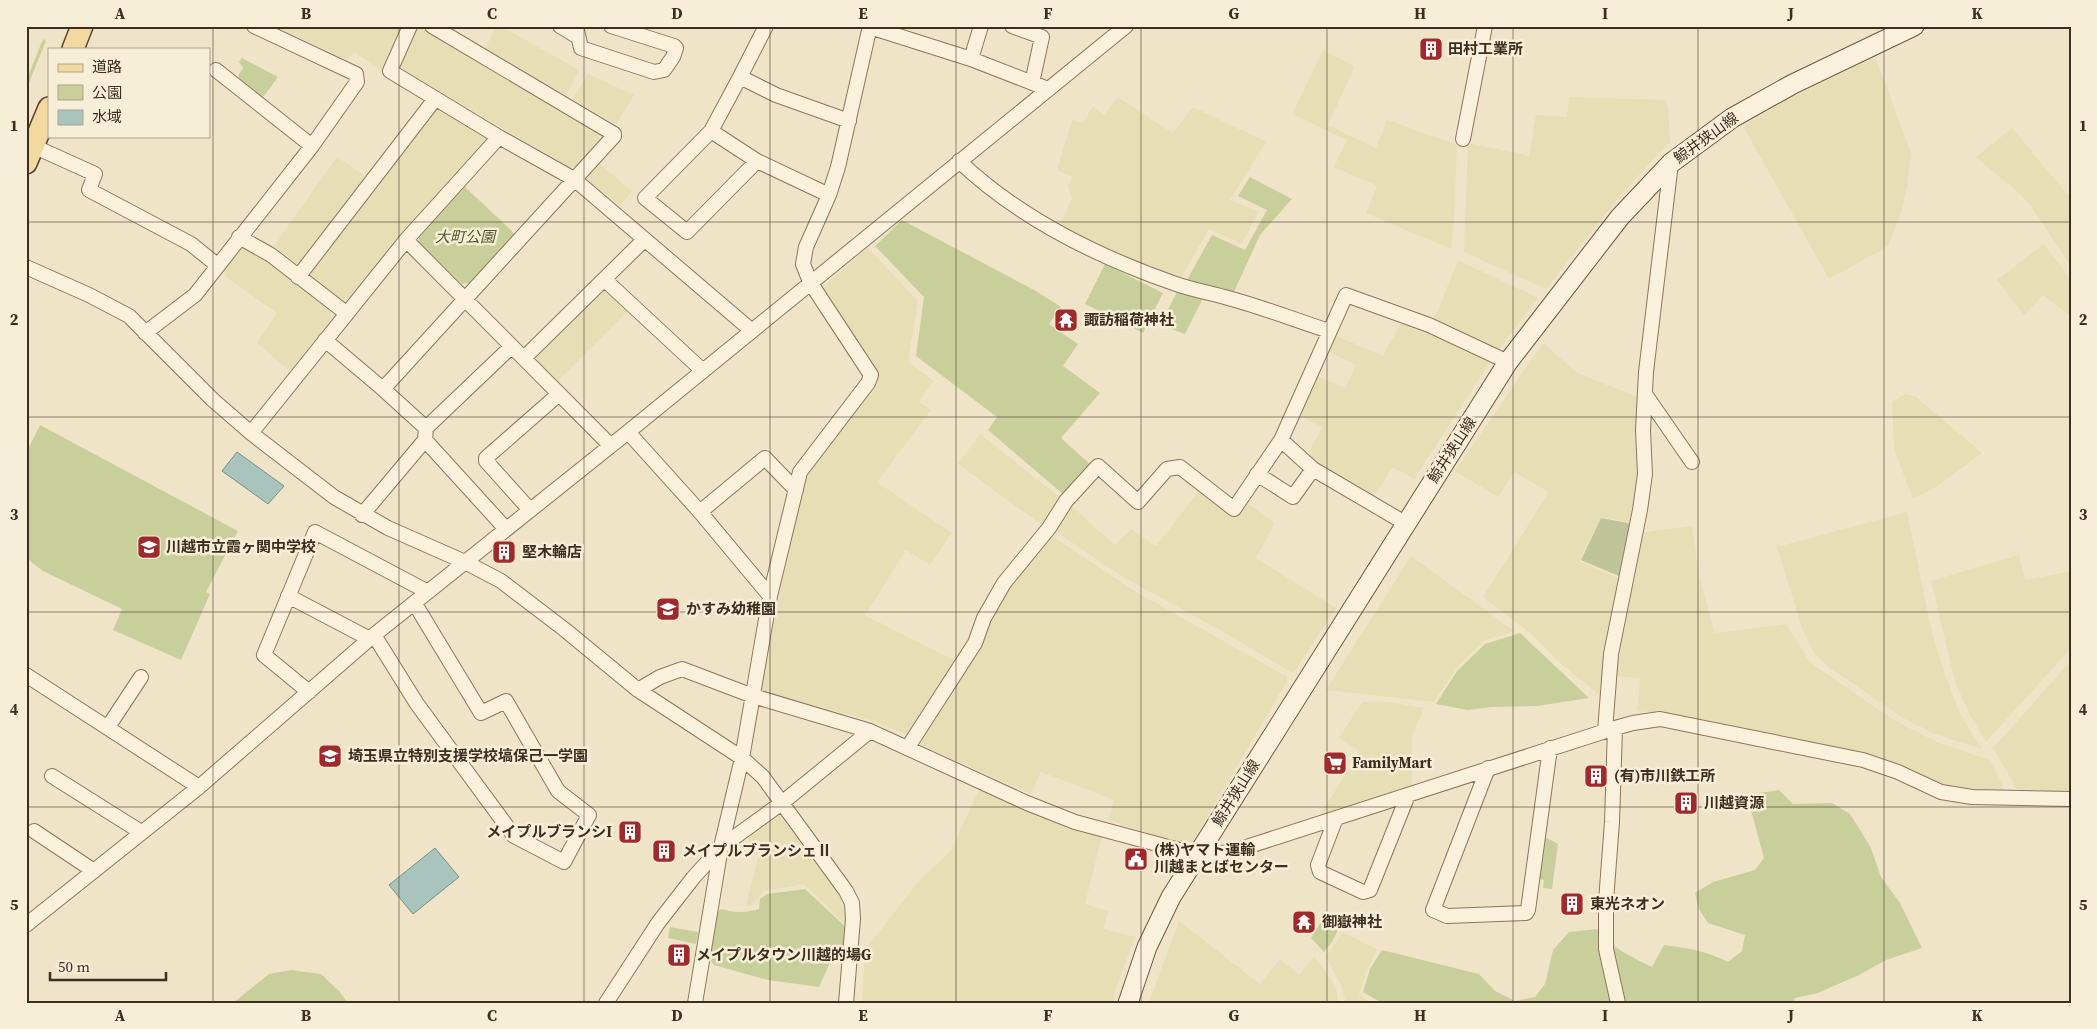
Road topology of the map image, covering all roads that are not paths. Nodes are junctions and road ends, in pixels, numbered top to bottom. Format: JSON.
{"nodes":[{"id":1,"x":82,"y":26,"type":"edge"},
{"id":2,"x":254,"y":26,"type":"edge"},
{"id":3,"x":410,"y":26,"type":"edge"},
{"id":4,"x":432,"y":26,"type":"edge"},
{"id":5,"x":560,"y":26,"type":"edge"},
{"id":6,"x":611,"y":26,"type":"edge"},
{"id":7,"x":766,"y":26,"type":"edge"},
{"id":8,"x":981,"y":26,"type":"edge"},
{"id":9,"x":1012,"y":26,"type":"edge"},
{"id":10,"x":1126,"y":26,"type":"edge"},
{"id":11,"x":1485,"y":26,"type":"edge"},
{"id":12,"x":870,"y":27,"type":"edge"},
{"id":13,"x":1906,"y":28,"type":"edge"},
{"id":14,"x":577,"y":32,"type":"edge"},
{"id":15,"x":73,"y":48,"type":"edge"},
{"id":16,"x":971,"y":59,"type":"junction"},
{"id":17,"x":216,"y":70,"type":"dead end"},
{"id":18,"x":740,"y":77,"type":"junction"},
{"id":19,"x":1032,"y":83,"type":"junction"},
{"id":20,"x":1048,"y":89,"type":"junction"},
{"id":21,"x":435,"y":99,"type":"junction"},
{"id":22,"x":48,"y":110,"type":"edge"},
{"id":23,"x":849,"y":122,"type":"junction"},
{"id":24,"x":711,"y":131,"type":"junction"},
{"id":25,"x":499,"y":137,"type":"junction"},
{"id":26,"x":1463,"y":139,"type":"dead end"},
{"id":27,"x":312,"y":146,"type":"junction"},
{"id":28,"x":30,"y":155,"type":"edge"},
{"id":29,"x":757,"y":161,"type":"junction"},
{"id":30,"x":959,"y":161,"type":"junction"},
{"id":31,"x":1671,"y":163,"type":"junction"},
{"id":32,"x":574,"y":179,"type":"junction"},
{"id":33,"x":829,"y":195,"type":"junction"},
{"id":34,"x":240,"y":237,"type":"junction"},
{"id":35,"x":406,"y":240,"type":"junction"},
{"id":36,"x":644,"y":240,"type":"junction"},
{"id":37,"x":217,"y":265,"type":"junction"},
{"id":38,"x":26,"y":268,"type":"edge"},
{"id":39,"x":298,"y":277,"type":"junction"},
{"id":40,"x":605,"y":280,"type":"junction"},
{"id":41,"x":810,"y":282,"type":"junction"},
{"id":42,"x":464,"y":299,"type":"junction"},
{"id":43,"x":346,"y":313,"type":"junction"},
{"id":44,"x":751,"y":330,"type":"junction"},
{"id":45,"x":1329,"y":330,"type":"junction"},
{"id":46,"x":145,"y":333,"type":"junction"},
{"id":47,"x":325,"y":340,"type":"junction"},
{"id":48,"x":511,"y":347,"type":"junction"},
{"id":49,"x":524,"y":358,"type":"junction"},
{"id":50,"x":1508,"y":362,"type":"junction"},
{"id":51,"x":703,"y":371,"type":"junction"},
{"id":52,"x":383,"y":389,"type":"junction"},
{"id":53,"x":559,"y":394,"type":"junction"},
{"id":54,"x":1645,"y":394,"type":"junction"},
{"id":55,"x":628,"y":432,"type":"junction"},
{"id":56,"x":251,"y":433,"type":"junction"},
{"id":57,"x":426,"y":434,"type":"junction"},
{"id":58,"x":1282,"y":440,"type":"junction"},
{"id":59,"x":610,"y":445,"type":"junction"},
{"id":60,"x":1692,"y":462,"type":"dead end"},
{"id":61,"x":1313,"y":470,"type":"junction"},
{"id":62,"x":1257,"y":474,"type":"junction"},
{"id":63,"x":796,"y":490,"type":"junction"},
{"id":64,"x":530,"y":510,"type":"junction"},
{"id":65,"x":700,"y":512,"type":"junction"},
{"id":66,"x":362,"y":515,"type":"junction"},
{"id":67,"x":1405,"y":523,"type":"junction"},
{"id":68,"x":506,"y":529,"type":"junction"},
{"id":69,"x":465,"y":562,"type":"junction"},
{"id":70,"x":428,"y":592,"type":"junction"},
{"id":71,"x":288,"y":596,"type":"junction"},
{"id":72,"x":770,"y":596,"type":"junction"},
{"id":73,"x":415,"y":604,"type":"junction"},
{"id":74,"x":372,"y":637,"type":"junction"},
{"id":75,"x":26,"y":675,"type":"edge"},
{"id":76,"x":141,"y":677,"type":"dead end"},
{"id":77,"x":638,"y":690,"type":"junction"},
{"id":78,"x":309,"y":692,"type":"junction"},
{"id":79,"x":753,"y":696,"type":"junction"},
{"id":80,"x":108,"y":727,"type":"junction"},
{"id":81,"x":1610,"y":729,"type":"junction"},
{"id":82,"x":870,"y":732,"type":"junction"},
{"id":83,"x":908,"y":748,"type":"junction"},
{"id":84,"x":1550,"y":748,"type":"junction"},
{"id":85,"x":742,"y":758,"type":"junction"},
{"id":86,"x":1488,"y":768,"type":"junction"},
{"id":87,"x":52,"y":776,"type":"dead end"},
{"id":88,"x":199,"y":787,"type":"junction"},
{"id":89,"x":1408,"y":795,"type":"junction"},
{"id":90,"x":2071,"y":799,"type":"edge"},
{"id":91,"x":783,"y":802,"type":"junction"},
{"id":92,"x":1336,"y":818,"type":"junction"},
{"id":93,"x":34,"y":831,"type":"dead end"},
{"id":94,"x":142,"y":832,"type":"junction"},
{"id":95,"x":721,"y":847,"type":"junction"},
{"id":96,"x":1198,"y":855,"type":"junction"},
{"id":97,"x":94,"y":871,"type":"junction"},
{"id":98,"x":26,"y":925,"type":"edge"},
{"id":99,"x":606,"y":1003,"type":"edge"},
{"id":100,"x":695,"y":1003,"type":"edge"},
{"id":101,"x":846,"y":1003,"type":"edge"},
{"id":102,"x":1128,"y":1003,"type":"edge"},
{"id":103,"x":1618,"y":1003,"type":"edge"}],
"edges":[{"from":1,"to":15,"type":"main road"},
{"from":2,"to":27,"type":"street"},
{"from":3,"to":21,"type":"street"},
{"from":4,"to":32,"type":"street"},
{"from":5,"to":14,"type":"street"},
{"from":6,"to":14,"type":"street"},
{"from":7,"to":18,"type":"street"},
{"from":8,"to":16,"type":"street"},
{"from":9,"to":19,"type":"street"},
{"from":10,"to":20,"type":"street"},
{"from":11,"to":26,"type":"street"},
{"from":12,"to":16,"type":"street"},
{"from":12,"to":23,"type":"street"},
{"from":13,"to":31,"type":"main road","name":"鯨井狭山線"},
{"from":16,"to":19,"type":"street"},
{"from":17,"to":27,"type":"street"},
{"from":18,"to":23,"type":"street"},
{"from":18,"to":24,"type":"street"},
{"from":19,"to":20,"type":"street"},
{"from":20,"to":30,"type":"street"},
{"from":21,"to":25,"type":"street"},
{"from":21,"to":39,"type":"street"},
{"from":22,"to":28,"type":"main road"},
{"from":23,"to":33,"type":"street"},
{"from":24,"to":29,"type":"street"},
{"from":24,"to":29,"type":"street"},
{"from":25,"to":32,"type":"street"},
{"from":25,"to":35,"type":"street"},
{"from":27,"to":34,"type":"street"},
{"from":28,"to":37,"type":"street"},
{"from":29,"to":33,"type":"street"},
{"from":30,"to":41,"type":"street"},
{"from":30,"to":45,"type":"street"},
{"from":31,"to":50,"type":"main road","name":"鯨井狭山線"},
{"from":31,"to":54,"type":"street"},
{"from":32,"to":36,"type":"street"},
{"from":32,"to":42,"type":"street"},
{"from":33,"to":41,"type":"street"},
{"from":34,"to":37,"type":"street"},
{"from":34,"to":39,"type":"street"},
{"from":35,"to":42,"type":"street"},
{"from":35,"to":43,"type":"street"},
{"from":36,"to":40,"type":"street"},
{"from":36,"to":44,"type":"street"},
{"from":37,"to":46,"type":"street"},
{"from":38,"to":46,"type":"street"},
{"from":39,"to":43,"type":"street"},
{"from":40,"to":49,"type":"street"},
{"from":40,"to":51,"type":"street"},
{"from":41,"to":44,"type":"street"},
{"from":41,"to":63,"type":"street"},
{"from":42,"to":48,"type":"street"},
{"from":42,"to":52,"type":"street"},
{"from":43,"to":47,"type":"street"},
{"from":44,"to":51,"type":"street"},
{"from":45,"to":50,"type":"street"},
{"from":45,"to":58,"type":"street"},
{"from":46,"to":56,"type":"street"},
{"from":47,"to":52,"type":"street"},
{"from":47,"to":56,"type":"street"},
{"from":48,"to":49,"type":"street"},
{"from":48,"to":57,"type":"street"},
{"from":49,"to":53,"type":"street"},
{"from":50,"to":67,"type":"main road","name":"鯨井狭山線"},
{"from":51,"to":55,"type":"street"},
{"from":52,"to":57,"type":"street"},
{"from":53,"to":59,"type":"street"},
{"from":53,"to":64,"type":"street"},
{"from":54,"to":60,"type":"street"},
{"from":54,"to":81,"type":"street"},
{"from":55,"to":59,"type":"street"},
{"from":55,"to":65,"type":"street"},
{"from":56,"to":66,"type":"street"},
{"from":57,"to":66,"type":"street"},
{"from":57,"to":68,"type":"street"},
{"from":58,"to":61,"type":"street"},
{"from":58,"to":62,"type":"street"},
{"from":59,"to":64,"type":"street"},
{"from":61,"to":62,"type":"street"},
{"from":61,"to":67,"type":"street"},
{"from":62,"to":83,"type":"street"},
{"from":63,"to":65,"type":"street"},
{"from":63,"to":72,"type":"street"},
{"from":64,"to":68,"type":"street"},
{"from":65,"to":72,"type":"street"},
{"from":66,"to":69,"type":"street"},
{"from":67,"to":96,"type":"main road","name":"鯨井狭山線"},
{"from":68,"to":69,"type":"street"},
{"from":69,"to":70,"type":"street"},
{"from":69,"to":77,"type":"street"},
{"from":70,"to":71,"type":"street"},
{"from":70,"to":73,"type":"street"},
{"from":71,"to":74,"type":"street"},
{"from":71,"to":78,"type":"street"},
{"from":72,"to":79,"type":"street"},
{"from":73,"to":74,"type":"street"},
{"from":73,"to":74,"type":"street"},
{"from":74,"to":78,"type":"street"},
{"from":75,"to":80,"type":"street"},
{"from":76,"to":80,"type":"street"},
{"from":77,"to":79,"type":"street"},
{"from":77,"to":85,"type":"street"},
{"from":78,"to":88,"type":"street"},
{"from":79,"to":82,"type":"street"},
{"from":79,"to":85,"type":"street"},
{"from":80,"to":88,"type":"street"},
{"from":81,"to":84,"type":"street"},
{"from":81,"to":90,"type":"street"},
{"from":81,"to":103,"type":"street"},
{"from":82,"to":83,"type":"street"},
{"from":82,"to":91,"type":"street"},
{"from":83,"to":96,"type":"street"},
{"from":84,"to":86,"type":"street"},
{"from":84,"to":86,"type":"street"},
{"from":85,"to":91,"type":"street"},
{"from":85,"to":95,"type":"street"},
{"from":86,"to":89,"type":"street"},
{"from":87,"to":94,"type":"street"},
{"from":88,"to":94,"type":"street"},
{"from":89,"to":92,"type":"street"},
{"from":89,"to":92,"type":"street"},
{"from":91,"to":95,"type":"street"},
{"from":91,"to":101,"type":"street"},
{"from":92,"to":96,"type":"street"},
{"from":93,"to":97,"type":"street"},
{"from":94,"to":97,"type":"street"},
{"from":95,"to":99,"type":"street"},
{"from":95,"to":100,"type":"street"},
{"from":96,"to":102,"type":"main road","name":"鯨井狭山線"},
{"from":97,"to":98,"type":"street"}]}
